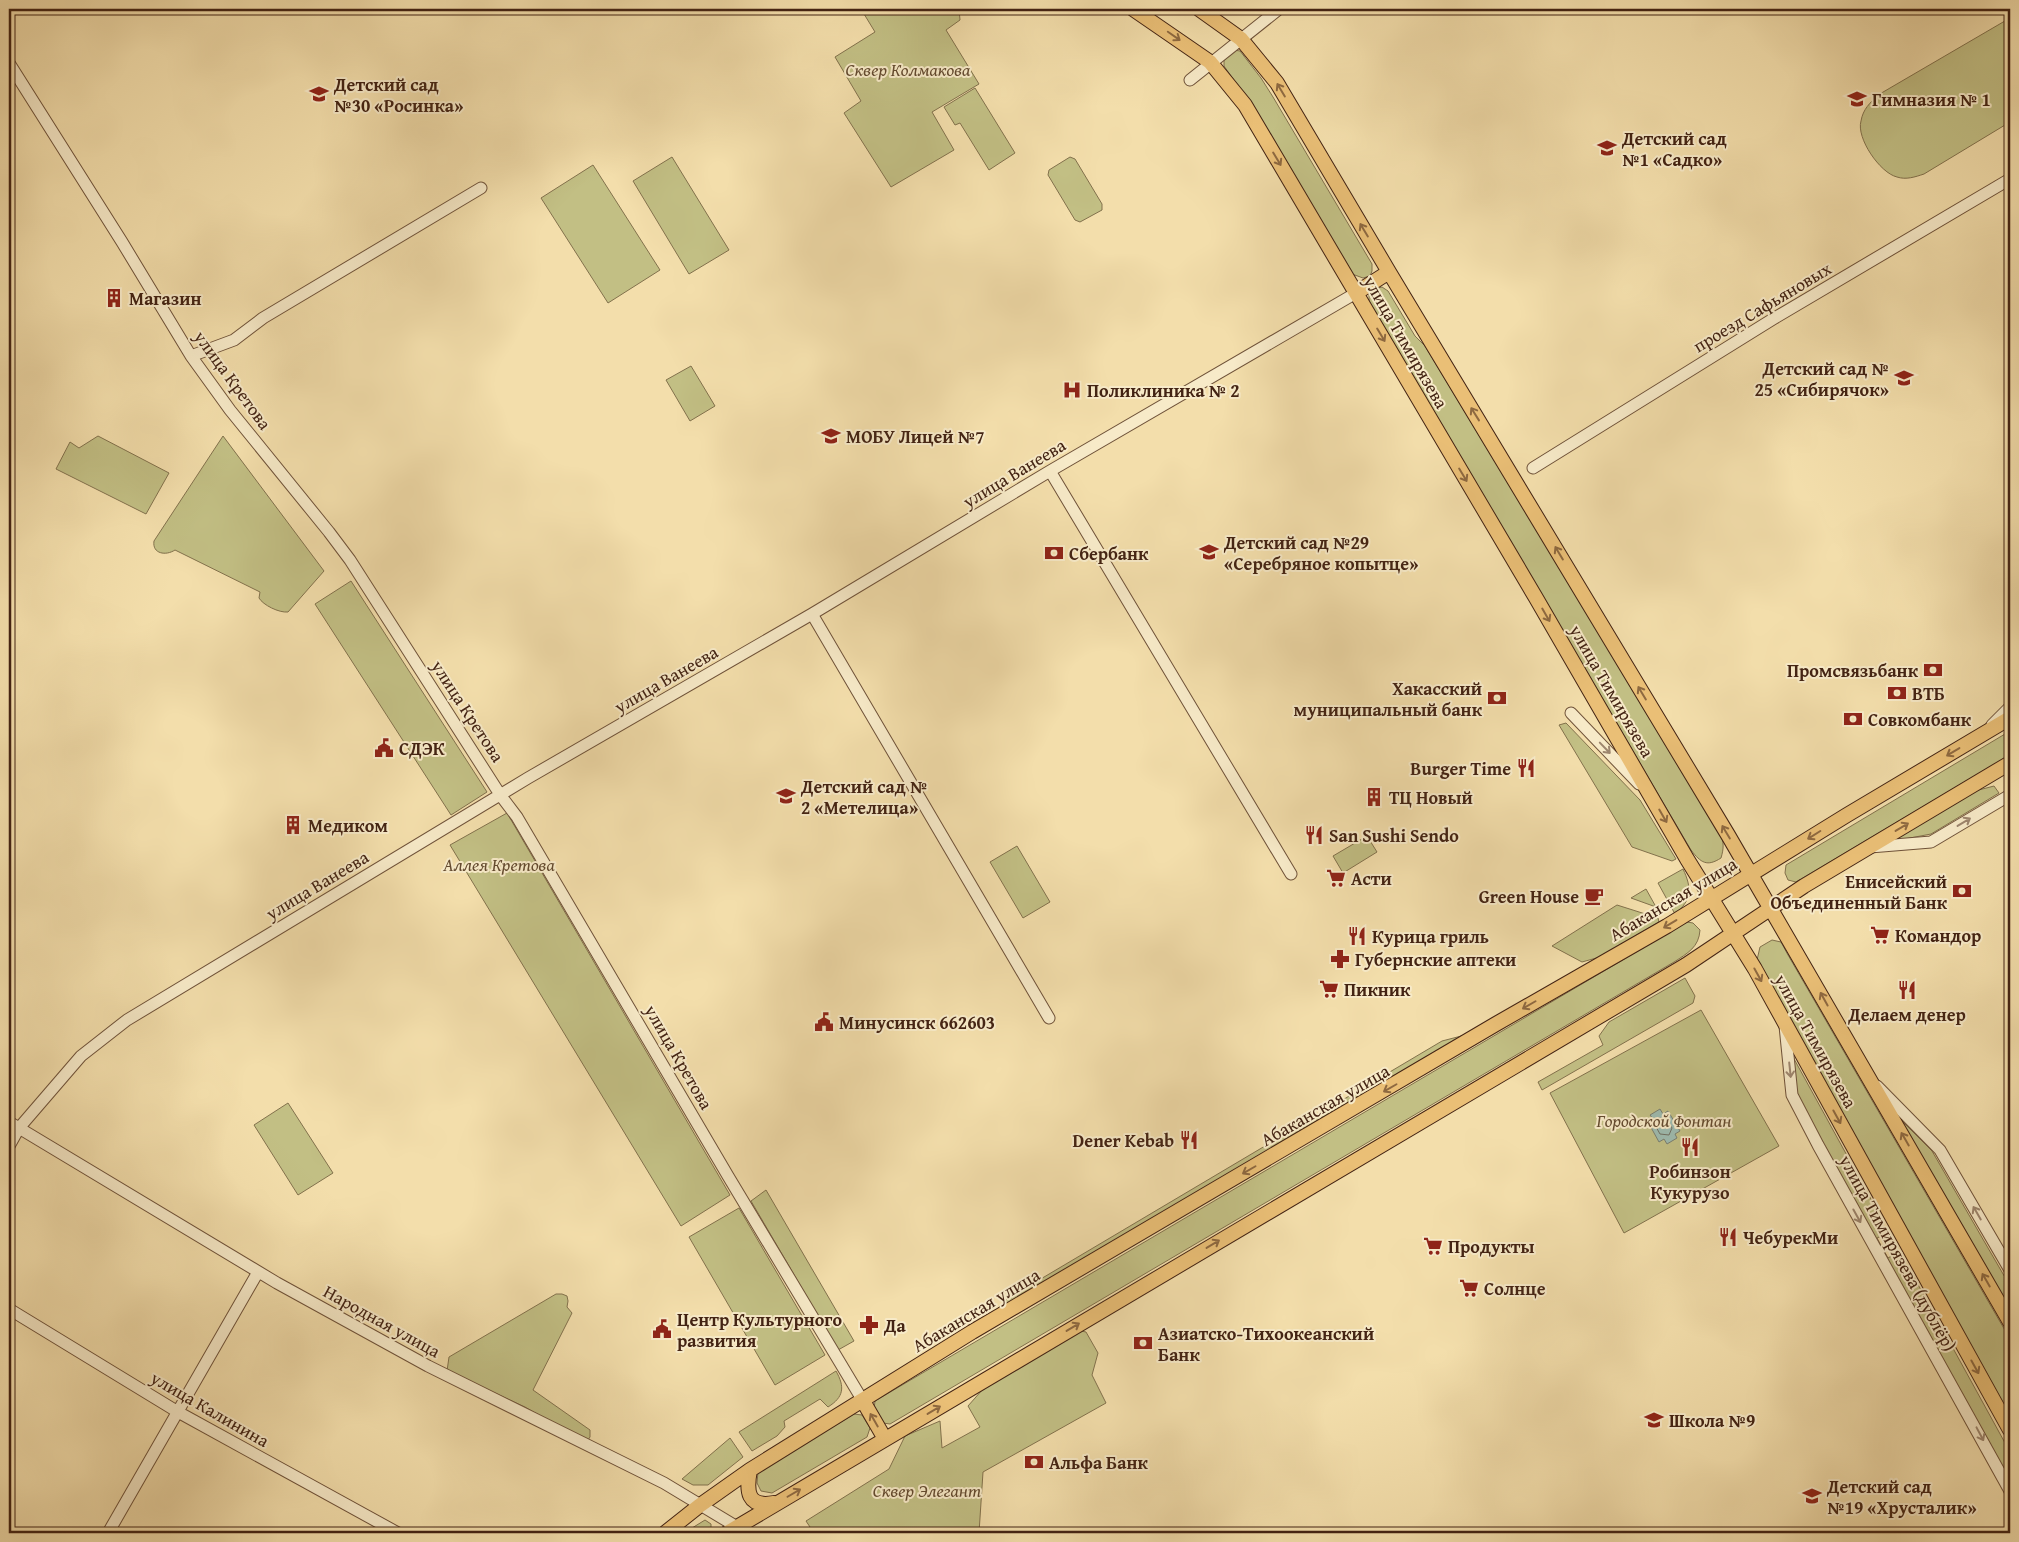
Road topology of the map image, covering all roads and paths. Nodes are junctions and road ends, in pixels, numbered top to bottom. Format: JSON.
{"nodes":[{"id":1,"x":1133,"y":9,"type":"edge"},
{"id":2,"x":1199,"y":9,"type":"edge"},
{"id":3,"x":1279,"y":9,"type":"edge"},
{"id":4,"x":1241,"y":39,"type":"junction"},
{"id":5,"x":1210,"y":62,"type":"junction"},
{"id":6,"x":9,"y":63,"type":"edge"},
{"id":7,"x":1190,"y":80,"type":"dead end"},
{"id":8,"x":2010,"y":179,"type":"edge"},
{"id":9,"x":481,"y":188,"type":"dead end"},
{"id":10,"x":1389,"y":272,"type":"junction"},
{"id":11,"x":1356,"y":293,"type":"junction"},
{"id":12,"x":191,"y":356,"type":"junction"},
{"id":13,"x":1533,"y":468,"type":"dead end"},
{"id":14,"x":1050,"y":471,"type":"junction"},
{"id":15,"x":812,"y":614,"type":"junction"},
{"id":16,"x":2010,"y":707,"type":"edge"},
{"id":17,"x":1571,"y":713,"type":"dead end"},
{"id":18,"x":2010,"y":718,"type":"edge"},
{"id":19,"x":1979,"y":737,"type":"junction"},
{"id":20,"x":2010,"y":763,"type":"edge"},
{"id":21,"x":2010,"y":795,"type":"edge"},
{"id":22,"x":501,"y":796,"type":"junction"},
{"id":23,"x":1651,"y":796,"type":"junction"},
{"id":24,"x":1868,"y":847,"type":"junction"},
{"id":25,"x":1291,"y":874,"type":"dead end"},
{"id":26,"x":1751,"y":874,"type":"junction"},
{"id":27,"x":1712,"y":899,"type":"junction"},
{"id":28,"x":1771,"y":908,"type":"junction"},
{"id":29,"x":1733,"y":934,"type":"junction"},
{"id":30,"x":1049,"y":1018,"type":"dead end"},
{"id":31,"x":1784,"y":1022,"type":"junction"},
{"id":32,"x":1869,"y":1078,"type":"junction"},
{"id":33,"x":14,"y":1125,"type":"edge"},
{"id":34,"x":9,"y":1146,"type":"edge"},
{"id":35,"x":2010,"y":1270,"type":"edge"},
{"id":36,"x":258,"y":1272,"type":"junction"},
{"id":37,"x":9,"y":1309,"type":"edge"},
{"id":38,"x":2010,"y":1322,"type":"edge"},
{"id":39,"x":863,"y":1401,"type":"junction"},
{"id":40,"x":178,"y":1412,"type":"junction"},
{"id":41,"x":2010,"y":1430,"type":"edge"},
{"id":42,"x":885,"y":1439,"type":"junction"},
{"id":43,"x":750,"y":1470,"type":"junction"},
{"id":44,"x":2010,"y":1490,"type":"edge"},
{"id":45,"x":776,"y":1502,"type":"junction"},
{"id":46,"x":699,"y":1506,"type":"junction"},
{"id":47,"x":737,"y":1531,"type":"edge"},
{"id":48,"x":108,"y":1533,"type":"edge"},
{"id":49,"x":398,"y":1533,"type":"edge"},
{"id":50,"x":665,"y":1533,"type":"edge"}],
"edges":[{"from":1,"to":5,"type":"main road","name":"улица Тимирязева","one_way":true},
{"from":2,"to":4,"type":"main road","name":"улица Тимирязева"},
{"from":3,"to":4,"type":"street"},
{"from":4,"to":5,"type":"street"},
{"from":10,"to":4,"type":"main road","name":"улица Тимирязева","one_way":true},
{"from":5,"to":7,"type":"street"},
{"from":5,"to":11,"type":"main road","name":"улица Тимирязева","one_way":true},
{"from":6,"to":12,"type":"street","name":"улица Кретова"},
{"from":8,"to":13,"type":"street","name":"проезд Сафьяновых"},
{"from":9,"to":12,"type":"street"},
{"from":10,"to":11,"type":"main road"},
{"from":26,"to":10,"type":"main road","name":"улица Тимирязева","one_way":true},
{"from":11,"to":14,"type":"street","name":"улица Ванеева"},
{"from":11,"to":23,"type":"main road","name":"улица Тимирязева","one_way":true},
{"from":12,"to":22,"type":"street","name":"улица Кретова"},
{"from":14,"to":15,"type":"street","name":"улица Ванеева"},
{"from":14,"to":25,"type":"street"},
{"from":15,"to":22,"type":"street","name":"улица Ванеева"},
{"from":15,"to":30,"type":"street"},
{"from":16,"to":19,"type":"street"},
{"from":17,"to":23,"type":"street","one_way":true},
{"from":18,"to":19,"type":"main road","name":"Абаканская улица"},
{"from":19,"to":26,"type":"main road","name":"Абаканская улица","one_way":true},
{"from":24,"to":20,"type":"main road","one_way":true},
{"from":24,"to":21,"type":"street","one_way":true},
{"from":22,"to":33,"type":"street","name":"улица Ванеева"},
{"from":22,"to":39,"type":"street","name":"улица Кретова"},
{"from":23,"to":27,"type":"main road","name":"улица Тимирязева","one_way":true},
{"from":24,"to":28,"type":"main road"},
{"from":26,"to":27,"type":"main road","name":"Абаканская улица"},
{"from":26,"to":28,"type":"main road","name":"улица Тимирязева"},
{"from":27,"to":29,"type":"main road","name":"улица Тимирязева"},
{"from":27,"to":39,"type":"main road","name":"Абаканская улица","one_way":true},
{"from":28,"to":29,"type":"main road"},
{"from":32,"to":28,"type":"main road","name":"улица Тимирязева","one_way":true},
{"from":29,"to":31,"type":"main road","name":"улица Тимирязева","one_way":true},
{"from":42,"to":29,"type":"main road","one_way":true},
{"from":31,"to":41,"type":"main road","name":"улица Тимирязева","one_way":true},
{"from":31,"to":44,"type":"street","name":"улица Тимирязева (дублёр)","one_way":true},
{"from":35,"to":32,"type":"street","one_way":true},
{"from":38,"to":32,"type":"main road","name":"улица Тимирязева","one_way":true},
{"from":33,"to":34,"type":"street","name":"улица Ванеева"},
{"from":33,"to":36,"type":"street","name":"Народная улица"},
{"from":36,"to":40,"type":"street"},
{"from":36,"to":46,"type":"street","name":"Народная улица"},
{"from":37,"to":40,"type":"street","name":"улица Калинина"},
{"from":42,"to":39,"type":"main road","one_way":true},
{"from":39,"to":43,"type":"main road","name":"Абаканская улица"},
{"from":40,"to":48,"type":"street"},
{"from":40,"to":49,"type":"street","name":"улица Калинина"},
{"from":45,"to":42,"type":"main road","one_way":true},
{"from":43,"to":45,"type":"main road"},
{"from":43,"to":46,"type":"main road","name":"Абаканская улица"},
{"from":45,"to":47,"type":"main road"},
{"from":46,"to":47,"type":"street","name":"Народная улица"},
{"from":46,"to":50,"type":"main road","name":"Абаканская улица"}]}
